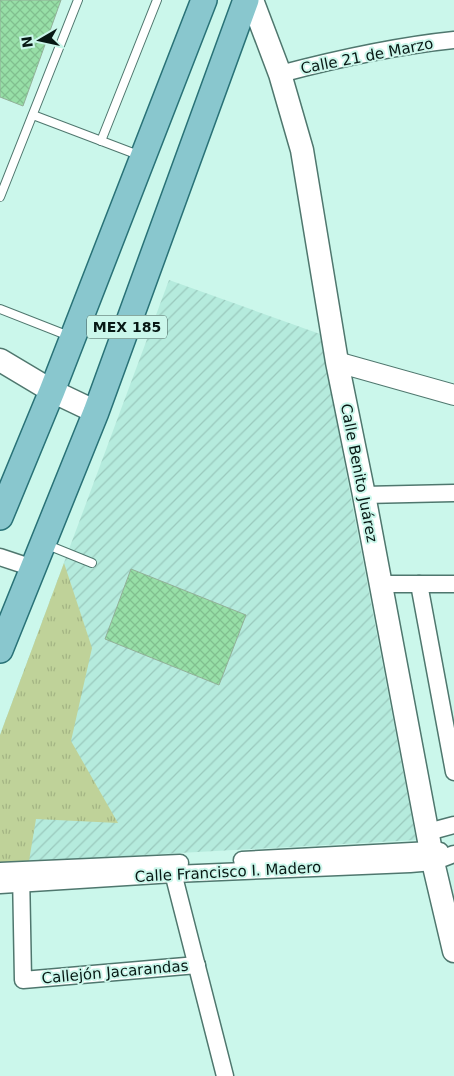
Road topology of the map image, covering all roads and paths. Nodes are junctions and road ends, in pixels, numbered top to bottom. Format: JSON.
{"nodes":[{"id":1,"x":78,"y":0,"type":"edge"},
{"id":2,"x":156,"y":0,"type":"edge"},
{"id":3,"x":204,"y":0,"type":"edge"},
{"id":4,"x":246,"y":0,"type":"edge"},
{"id":5,"x":252,"y":0,"type":"edge"},
{"id":6,"x":454,"y":40,"type":"edge"},
{"id":7,"x":280,"y":74,"type":"junction"},
{"id":8,"x":33,"y":115,"type":"junction"},
{"id":9,"x":101,"y":141,"type":"junction"},
{"id":10,"x":143,"y":157,"type":"junction"},
{"id":11,"x":0,"y":198,"type":"edge"},
{"id":12,"x":0,"y":309,"type":"edge"},
{"id":13,"x":73,"y":338,"type":"junction"},
{"id":14,"x":0,"y":360,"type":"edge"},
{"id":15,"x":337,"y":362,"type":"junction"},
{"id":16,"x":52,"y":391,"type":"junction"},
{"id":17,"x":454,"y":395,"type":"edge"},
{"id":18,"x":96,"y":412,"type":"junction"},
{"id":19,"x":454,"y":493,"type":"edge"},
{"id":20,"x":364,"y":495,"type":"junction"},
{"id":21,"x":0,"y":517,"type":"edge"},
{"id":22,"x":43,"y":543,"type":"junction"},
{"id":23,"x":0,"y":557,"type":"edge"},
{"id":24,"x":92,"y":562,"type":"dead end"},
{"id":25,"x":34,"y":568,"type":"junction"},
{"id":26,"x":380,"y":584,"type":"junction"},
{"id":27,"x":419,"y":584,"type":"junction"},
{"id":28,"x":454,"y":584,"type":"edge"},
{"id":29,"x":0,"y":650,"type":"edge"},
{"id":30,"x":454,"y":772,"type":"edge"},
{"id":31,"x":454,"y":825,"type":"edge"},
{"id":32,"x":431,"y":848,"type":"junction"},
{"id":33,"x":454,"y":854,"type":"edge"},
{"id":34,"x":261,"y":865,"type":"junction"},
{"id":35,"x":172,"y":869,"type":"junction"},
{"id":36,"x":0,"y":871,"type":"edge"},
{"id":37,"x":21,"y":877,"type":"junction"},
{"id":38,"x":0,"y":885,"type":"edge"},
{"id":39,"x":454,"y":950,"type":"edge"},
{"id":40,"x":197,"y":965,"type":"junction"},
{"id":41,"x":224,"y":1076,"type":"edge"}],
"edges":[{"from":1,"to":8,"type":"lane"},
{"from":2,"to":9,"type":"lane"},
{"from":3,"to":10,"type":"main road","number":"MEX 185"},
{"from":4,"to":18,"type":"main road","number":"MEX 185"},
{"from":5,"to":7,"type":"main road","name":"Calle Benito Juárez"},
{"from":6,"to":7,"type":"street","name":"Calle 21 de Marzo"},
{"from":7,"to":15,"type":"main road","name":"Calle Benito Juárez"},
{"from":8,"to":9,"type":"lane"},
{"from":8,"to":11,"type":"lane"},
{"from":9,"to":10,"type":"lane"},
{"from":10,"to":13,"type":"main road","number":"MEX 185"},
{"from":12,"to":13,"type":"lane"},
{"from":13,"to":16,"type":"main road","number":"MEX 185"},
{"from":14,"to":16,"type":"main road"},
{"from":15,"to":17,"type":"street"},
{"from":15,"to":20,"type":"main road","name":"Calle Benito Juárez"},
{"from":16,"to":18,"type":"main road"},
{"from":16,"to":21,"type":"main road","number":"MEX 185"},
{"from":18,"to":22,"type":"main road","number":"MEX 185"},
{"from":19,"to":20,"type":"street"},
{"from":20,"to":26,"type":"main road","name":"Calle Benito Juárez"},
{"from":22,"to":24,"type":"lane"},
{"from":22,"to":25,"type":"main road","number":"MEX 185"},
{"from":23,"to":25,"type":"street"},
{"from":25,"to":29,"type":"main road","number":"MEX 185"},
{"from":26,"to":27,"type":"street"},
{"from":26,"to":32,"type":"main road","name":"Calle Benito Juárez"},
{"from":27,"to":28,"type":"street"},
{"from":27,"to":30,"type":"street"},
{"from":31,"to":32,"type":"street"},
{"from":32,"to":33,"type":"street","name":"Calle Francisco I. Madero"},
{"from":32,"to":34,"type":"street","name":"Calle Francisco I. Madero"},
{"from":32,"to":34,"type":"street","name":"Calle Francisco I. Madero"},
{"from":32,"to":39,"type":"main road","name":"Calle Benito Juárez"},
{"from":34,"to":35,"type":"street","name":"Calle Francisco I. Madero"},
{"from":35,"to":37,"type":"street","name":"Calle Francisco I. Madero"},
{"from":35,"to":40,"type":"street"},
{"from":36,"to":37,"type":"street","name":"Calle Francisco I. Madero"},
{"from":37,"to":38,"type":"street","name":"Calle Francisco I. Madero"},
{"from":37,"to":40,"type":"street","name":"Callejón Jacarandas"},
{"from":40,"to":41,"type":"street"}]}
